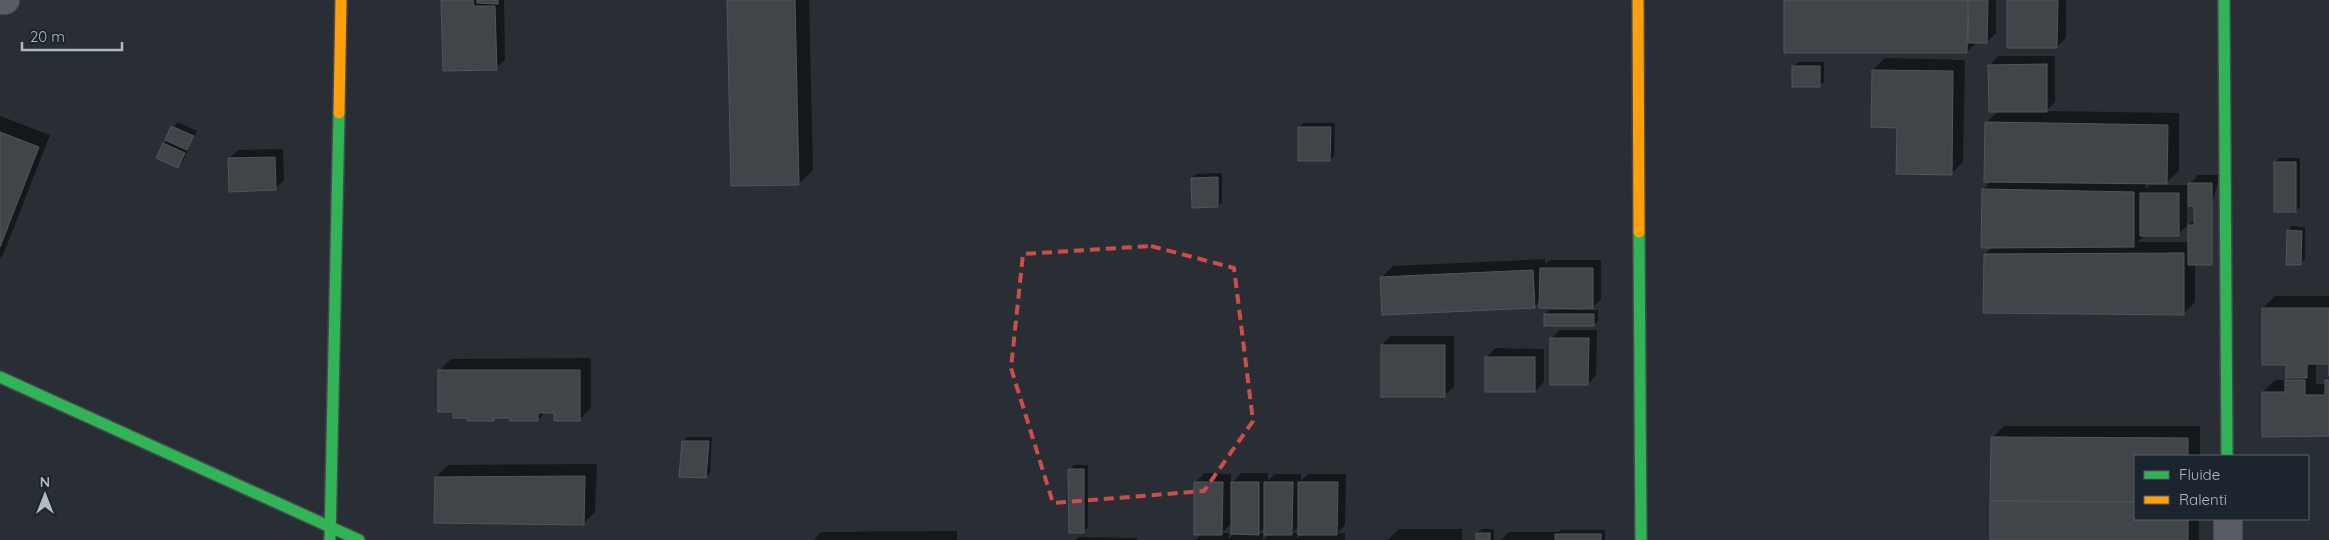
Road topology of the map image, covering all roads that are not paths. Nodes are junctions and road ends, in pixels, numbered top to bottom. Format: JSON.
{"nodes":[{"id":1,"x":0,"y":0,"type":"edge"},
{"id":2,"x":5,"y":0,"type":"edge"},
{"id":3,"x":341,"y":0,"type":"edge"},
{"id":4,"x":1638,"y":0,"type":"edge"},
{"id":5,"x":2224,"y":0,"type":"edge"},
{"id":6,"x":0,"y":377,"type":"edge"},
{"id":7,"x":2228,"y":455,"type":"edge"},
{"id":8,"x":2228,"y":520,"type":"edge"},
{"id":9,"x":329,"y":524,"type":"junction"},
{"id":10,"x":330,"y":540,"type":"edge"},
{"id":11,"x":359,"y":540,"type":"edge"},
{"id":12,"x":1641,"y":540,"type":"edge"},
{"id":13,"x":2228,"y":540,"type":"edge"}],
"edges":[{"from":1,"to":2,"type":"street"},
{"from":3,"to":9,"type":"street"},
{"from":4,"to":12,"type":"street"},
{"from":5,"to":7,"type":"street"},
{"from":6,"to":9,"type":"street"},
{"from":8,"to":13,"type":"street"},
{"from":9,"to":10,"type":"street"},
{"from":9,"to":11,"type":"street"}]}
